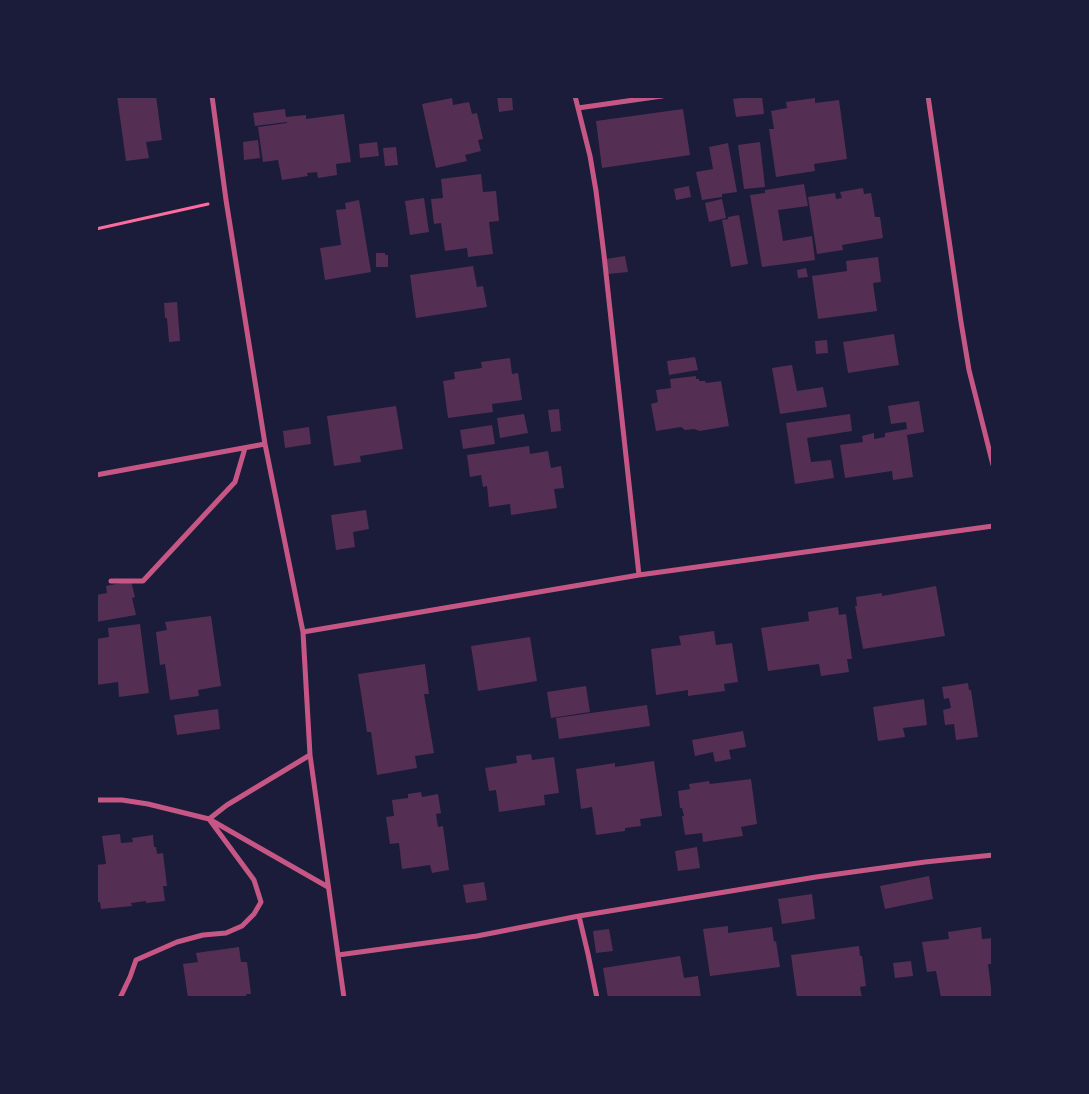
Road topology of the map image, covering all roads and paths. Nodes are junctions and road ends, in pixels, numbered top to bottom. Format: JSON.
{"nodes":[{"id":1,"x":212,"y":96,"type":"edge"},
{"id":2,"x":575,"y":96,"type":"edge"},
{"id":3,"x":662,"y":96,"type":"edge"},
{"id":4,"x":928,"y":96,"type":"edge"},
{"id":5,"x":578,"y":108,"type":"junction"},
{"id":6,"x":226,"y":200,"type":"junction"},
{"id":7,"x":96,"y":229,"type":"edge"},
{"id":8,"x":265,"y":444,"type":"junction"},
{"id":9,"x":245,"y":448,"type":"junction"},
{"id":10,"x":993,"y":465,"type":"edge"},
{"id":11,"x":96,"y":475,"type":"edge"},
{"id":12,"x":993,"y":526,"type":"edge"},
{"id":13,"x":638,"y":575,"type":"junction"},
{"id":14,"x":111,"y":580,"type":"dead end"},
{"id":15,"x":304,"y":632,"type":"junction"},
{"id":16,"x":310,"y":755,"type":"junction"},
{"id":17,"x":96,"y":800,"type":"edge"},
{"id":18,"x":209,"y":819,"type":"junction"},
{"id":19,"x":993,"y":855,"type":"edge"},
{"id":20,"x":328,"y":887,"type":"junction"},
{"id":21,"x":579,"y":916,"type":"junction"},
{"id":22,"x":338,"y":955,"type":"junction"},
{"id":23,"x":120,"y":998,"type":"edge"},
{"id":24,"x":344,"y":998,"type":"edge"},
{"id":25,"x":597,"y":998,"type":"edge"}],
"edges":[{"from":1,"to":6,"type":"street"},
{"from":2,"to":5,"type":"street"},
{"from":3,"to":5,"type":"street"},
{"from":4,"to":10,"type":"street"},
{"from":5,"to":13,"type":"street"},
{"from":6,"to":7,"type":"path"},
{"from":6,"to":8,"type":"street"},
{"from":8,"to":9,"type":"street"},
{"from":8,"to":15,"type":"street"},
{"from":9,"to":11,"type":"street"},
{"from":9,"to":14,"type":"street"},
{"from":12,"to":13,"type":"street"},
{"from":13,"to":15,"type":"street"},
{"from":15,"to":16,"type":"street"},
{"from":16,"to":18,"type":"street"},
{"from":16,"to":20,"type":"street"},
{"from":17,"to":18,"type":"street"},
{"from":18,"to":20,"type":"street"},
{"from":18,"to":23,"type":"street"},
{"from":19,"to":21,"type":"street"},
{"from":20,"to":22,"type":"street"},
{"from":21,"to":22,"type":"street"},
{"from":21,"to":25,"type":"street"},
{"from":22,"to":24,"type":"street"}]}
